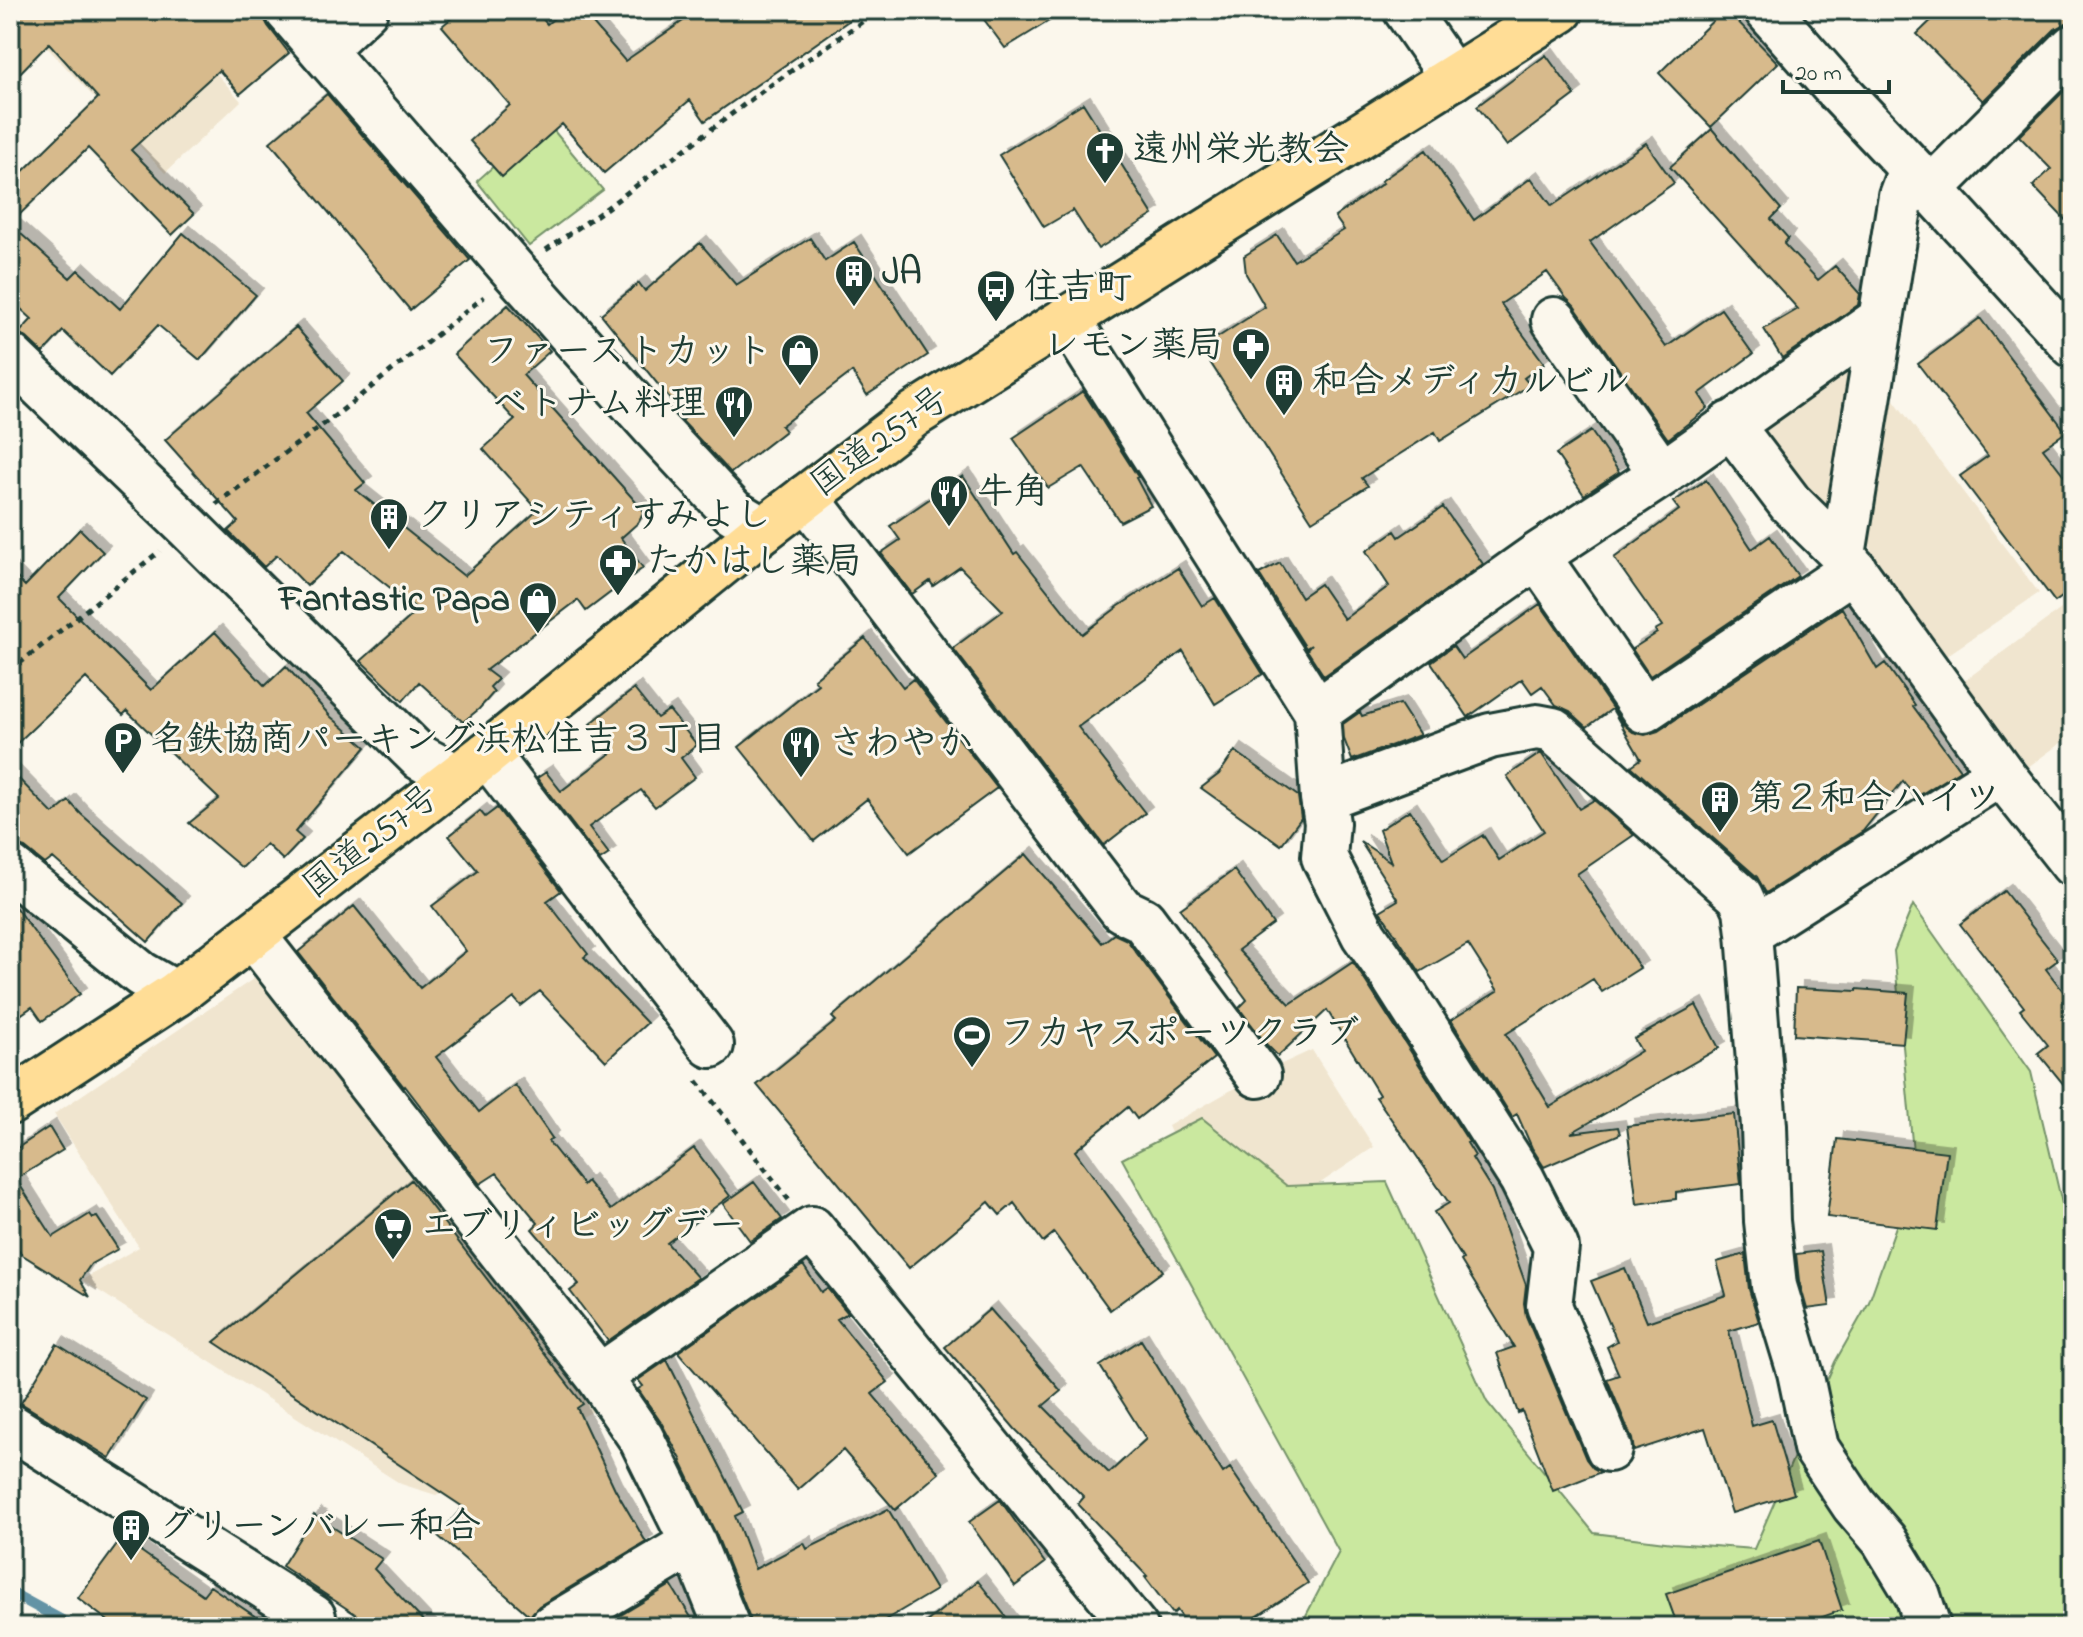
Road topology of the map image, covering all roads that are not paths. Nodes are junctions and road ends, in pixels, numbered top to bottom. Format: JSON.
{"nodes":[{"id":1,"x":287,"y":10,"type":"edge"},
{"id":2,"x":365,"y":10,"type":"edge"},
{"id":3,"x":1406,"y":10,"type":"edge"},
{"id":4,"x":1561,"y":10,"type":"edge"},
{"id":5,"x":1767,"y":10,"type":"edge"},
{"id":6,"x":2073,"y":47,"type":"edge"},
{"id":7,"x":323,"y":49,"type":"junction"},
{"id":8,"x":1453,"y":78,"type":"junction"},
{"id":9,"x":1921,"y":179,"type":"junction"},
{"id":10,"x":1067,"y":318,"type":"junction"},
{"id":11,"x":1881,"y":319,"type":"junction"},
{"id":12,"x":1554,"y":320,"type":"dead end"},
{"id":13,"x":2073,"y":345,"type":"edge"},
{"id":14,"x":10,"y":356,"type":"edge"},
{"id":15,"x":1730,"y":424,"type":"junction"},
{"id":16,"x":1662,"y":474,"type":"junction"},
{"id":17,"x":806,"y":497,"type":"junction"},
{"id":18,"x":763,"y":530,"type":"junction"},
{"id":19,"x":1537,"y":556,"type":"junction"},
{"id":20,"x":1848,"y":562,"type":"junction"},
{"id":21,"x":1317,"y":712,"type":"junction"},
{"id":22,"x":472,"y":765,"type":"junction"},
{"id":23,"x":2001,"y":773,"type":"junction"},
{"id":24,"x":1323,"y":798,"type":"junction"},
{"id":25,"x":2073,"y":864,"type":"edge"},
{"id":26,"x":10,"y":868,"type":"edge"},
{"id":27,"x":1749,"y":933,"type":"junction"},
{"id":28,"x":253,"y":935,"type":"junction"},
{"id":29,"x":176,"y":994,"type":"junction"},
{"id":30,"x":711,"y":1045,"type":"road end"},
{"id":31,"x":1258,"y":1075,"type":"dead end"},
{"id":32,"x":10,"y":1102,"type":"edge"},
{"id":33,"x":599,"y":1377,"type":"junction"},
{"id":34,"x":10,"y":1426,"type":"edge"},
{"id":35,"x":1609,"y":1449,"type":"dead end"},
{"id":36,"x":693,"y":1543,"type":"junction"},
{"id":37,"x":313,"y":1617,"type":"dead end"},
{"id":38,"x":552,"y":1627,"type":"edge"},
{"id":39,"x":727,"y":1627,"type":"edge"},
{"id":40,"x":1135,"y":1627,"type":"edge"},
{"id":41,"x":1928,"y":1627,"type":"edge"}],
"edges":[{"from":1,"to":7,"type":"street"},
{"from":2,"to":7,"type":"street"},
{"from":3,"to":8,"type":"street"},
{"from":4,"to":8,"type":"highway","name":"国道257号"},
{"from":5,"to":9,"type":"street"},
{"from":6,"to":9,"type":"street"},
{"from":7,"to":18,"type":"street"},
{"from":8,"to":10,"type":"highway","name":"国道257号"},
{"from":9,"to":11,"type":"street"},
{"from":9,"to":13,"type":"street"},
{"from":10,"to":17,"type":"highway","name":"国道257号"},
{"from":10,"to":21,"type":"street"},
{"from":11,"to":15,"type":"street"},
{"from":11,"to":20,"type":"street"},
{"from":12,"to":16,"type":"street"},
{"from":14,"to":22,"type":"street"},
{"from":15,"to":16,"type":"street"},
{"from":15,"to":20,"type":"street"},
{"from":16,"to":19,"type":"street"},
{"from":17,"to":18,"type":"highway","name":"国道257号"},
{"from":17,"to":31,"type":"street"},
{"from":18,"to":22,"type":"highway","name":"国道257号"},
{"from":19,"to":20,"type":"street"},
{"from":19,"to":21,"type":"street"},
{"from":20,"to":23,"type":"street"},
{"from":21,"to":24,"type":"street"},
{"from":22,"to":28,"type":"highway","name":"国道257号"},
{"from":22,"to":30,"type":"street"},
{"from":23,"to":25,"type":"street"},
{"from":23,"to":27,"type":"street"},
{"from":24,"to":27,"type":"street"},
{"from":24,"to":35,"type":"street"},
{"from":26,"to":29,"type":"street"},
{"from":27,"to":41,"type":"street"},
{"from":28,"to":29,"type":"highway","name":"国道257号"},
{"from":28,"to":33,"type":"street"},
{"from":29,"to":32,"type":"highway","name":"国道257号"},
{"from":33,"to":36,"type":"street"},
{"from":33,"to":40,"type":"street"},
{"from":34,"to":37,"type":"street"},
{"from":36,"to":38,"type":"street"},
{"from":36,"to":39,"type":"street"}]}
